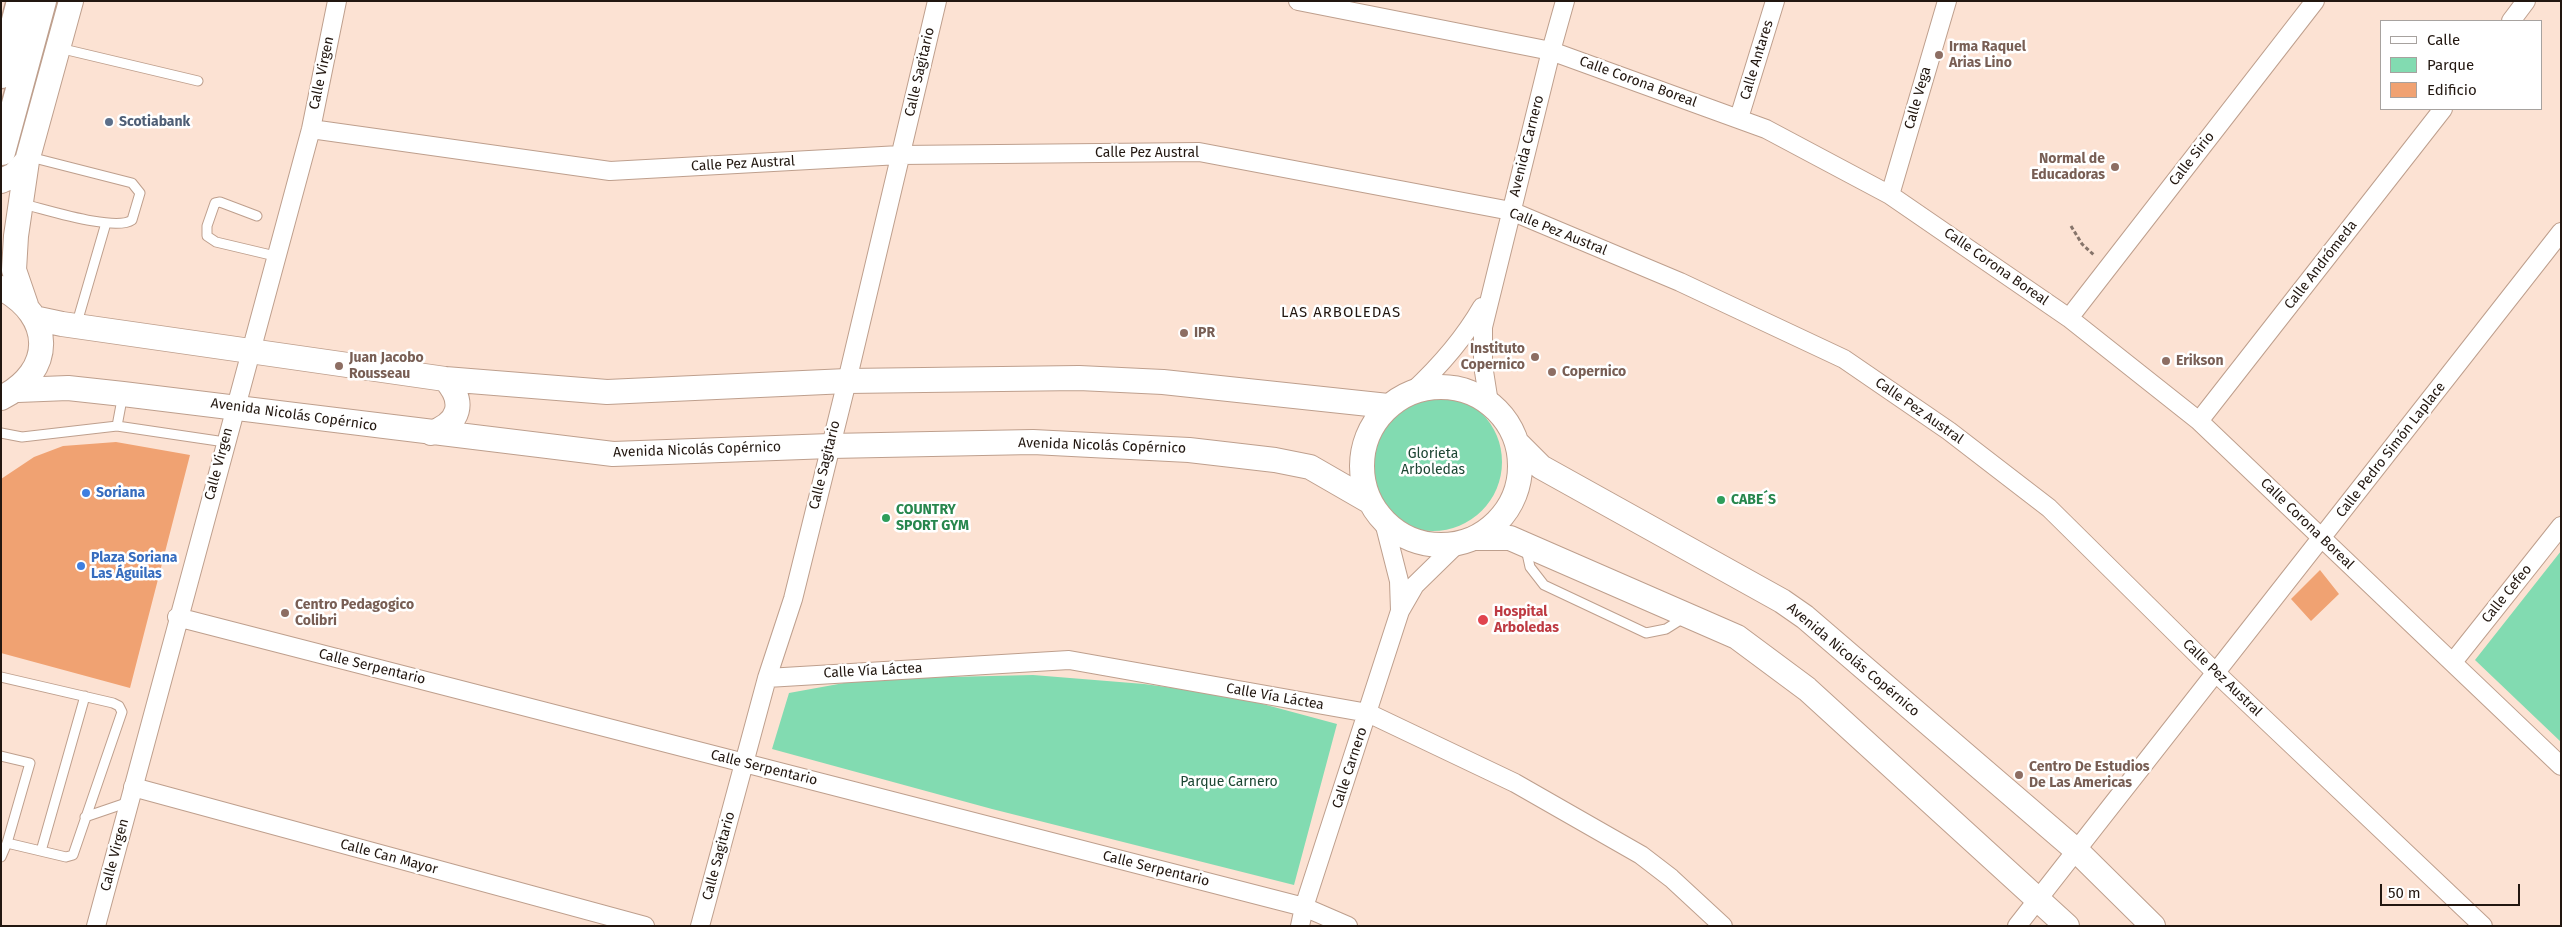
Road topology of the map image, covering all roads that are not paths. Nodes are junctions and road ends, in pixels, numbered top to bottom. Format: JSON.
{"nodes":[{"id":1,"x":20,"y":1,"type":"edge"},
{"id":2,"x":43,"y":1,"type":"edge"},
{"id":3,"x":71,"y":1,"type":"edge"},
{"id":4,"x":337,"y":1,"type":"edge"},
{"id":5,"x":937,"y":1,"type":"edge"},
{"id":6,"x":1298,"y":1,"type":"edge"},
{"id":7,"x":1565,"y":1,"type":"edge"},
{"id":8,"x":1775,"y":1,"type":"edge"},
{"id":9,"x":1947,"y":1,"type":"edge"},
{"id":10,"x":2315,"y":1,"type":"edge"},
{"id":11,"x":2526,"y":1,"type":"edge"},
{"id":12,"x":2512,"y":20,"type":"edge"},
{"id":13,"x":59,"y":47,"type":"junction"},
{"id":14,"x":1550,"y":51,"type":"junction"},
{"id":15,"x":1,"y":76,"type":"edge"},
{"id":16,"x":198,"y":81,"type":"dead end"},
{"id":17,"x":2441,"y":110,"type":"edge"},
{"id":18,"x":1739,"y":118,"type":"junction"},
{"id":19,"x":311,"y":129,"type":"junction"},
{"id":20,"x":2,"y":152,"type":"edge"},
{"id":21,"x":900,"y":155,"type":"junction"},
{"id":22,"x":28,"y":159,"type":"junction"},
{"id":23,"x":1,"y":181,"type":"edge"},
{"id":24,"x":1890,"y":195,"type":"junction"},
{"id":25,"x":21,"y":204,"type":"junction"},
{"id":26,"x":1511,"y":211,"type":"junction"},
{"id":27,"x":257,"y":216,"type":"dead end"},
{"id":28,"x":106,"y":223,"type":"junction"},
{"id":29,"x":2561,"y":232,"type":"edge"},
{"id":30,"x":276,"y":256,"type":"junction"},
{"id":31,"x":1,"y":288,"type":"edge"},
{"id":32,"x":1491,"y":291,"type":"junction"},
{"id":33,"x":30,"y":312,"type":"junction"},
{"id":34,"x":2069,"y":318,"type":"junction"},
{"id":35,"x":76,"y":326,"type":"junction"},
{"id":36,"x":250,"y":352,"type":"junction"},
{"id":37,"x":445,"y":379,"type":"junction"},
{"id":38,"x":848,"y":381,"type":"junction"},
{"id":39,"x":1412,"y":392,"type":"junction"},
{"id":40,"x":10,"y":394,"type":"edge"},
{"id":41,"x":123,"y":394,"type":"junction"},
{"id":42,"x":1489,"y":402,"type":"junction"},
{"id":43,"x":235,"y":406,"type":"junction"},
{"id":44,"x":1388,"y":406,"type":"junction"},
{"id":45,"x":2200,"y":421,"type":"junction"},
{"id":46,"x":117,"y":426,"type":"junction"},
{"id":47,"x":1,"y":432,"type":"edge"},
{"id":48,"x":431,"y":433,"type":"junction"},
{"id":49,"x":225,"y":442,"type":"junction"},
{"id":50,"x":1518,"y":444,"type":"junction"},
{"id":51,"x":830,"y":446,"type":"junction"},
{"id":52,"x":1369,"y":501,"type":"junction"},
{"id":53,"x":1384,"y":522,"type":"junction"},
{"id":54,"x":2561,"y":526,"type":"edge"},
{"id":55,"x":2322,"y":539,"type":"junction"},
{"id":56,"x":1466,"y":541,"type":"junction"},
{"id":57,"x":1525,"y":544,"type":"junction"},
{"id":58,"x":1400,"y":610,"type":"junction"},
{"id":59,"x":1687,"y":616,"type":"junction"},
{"id":60,"x":177,"y":617,"type":"junction"},
{"id":61,"x":2452,"y":662,"type":"junction"},
{"id":62,"x":2215,"y":672,"type":"junction"},
{"id":63,"x":1,"y":677,"type":"edge"},
{"id":64,"x":767,"y":678,"type":"junction"},
{"id":65,"x":85,"y":696,"type":"junction"},
{"id":66,"x":1368,"y":713,"type":"junction"},
{"id":67,"x":1,"y":756,"type":"edge"},
{"id":68,"x":744,"y":763,"type":"junction"},
{"id":69,"x":2561,"y":766,"type":"edge"},
{"id":70,"x":131,"y":795,"type":"junction"},
{"id":71,"x":85,"y":817,"type":"junction"},
{"id":72,"x":7,"y":843,"type":"junction"},
{"id":73,"x":2076,"y":850,"type":"junction"},
{"id":74,"x":41,"y":851,"type":"junction"},
{"id":75,"x":1,"y":857,"type":"edge"},
{"id":76,"x":2039,"y":899,"type":"junction"},
{"id":77,"x":1304,"y":907,"type":"junction"},
{"id":78,"x":96,"y":926,"type":"edge"},
{"id":79,"x":645,"y":926,"type":"edge"},
{"id":80,"x":700,"y":926,"type":"edge"},
{"id":81,"x":1300,"y":926,"type":"edge"},
{"id":82,"x":1348,"y":926,"type":"edge"},
{"id":83,"x":1723,"y":926,"type":"edge"},
{"id":84,"x":2017,"y":926,"type":"edge"},
{"id":85,"x":2067,"y":926,"type":"edge"},
{"id":86,"x":2153,"y":926,"type":"edge"},
{"id":87,"x":2483,"y":926,"type":"edge"}],
"edges":[{"from":1,"to":15,"type":"main road"},
{"from":2,"to":20,"type":"main road"},
{"from":3,"to":13,"type":"main road"},
{"from":4,"to":19,"type":"street","name":"Calle Virgen"},
{"from":5,"to":21,"type":"street","name":"Calle Sagitario"},
{"from":6,"to":14,"type":"street","name":"Calle Corona Boreal"},
{"from":7,"to":14,"type":"street","name":"Avenida Carnero"},
{"from":8,"to":18,"type":"street","name":"Calle Antares"},
{"from":9,"to":24,"type":"street","name":"Calle Vega"},
{"from":10,"to":34,"type":"street","name":"Calle Sirio"},
{"from":11,"to":12,"type":"street"},
{"from":13,"to":16,"type":"lane"},
{"from":13,"to":22,"type":"main road"},
{"from":14,"to":18,"type":"street","name":"Calle Corona Boreal"},
{"from":14,"to":26,"type":"street","name":"Avenida Carnero"},
{"from":17,"to":45,"type":"street","name":"Calle Andrómeda"},
{"from":18,"to":24,"type":"street","name":"Calle Corona Boreal"},
{"from":19,"to":21,"type":"street","name":"Calle Pez Austral"},
{"from":19,"to":30,"type":"street","name":"Calle Virgen"},
{"from":21,"to":26,"type":"street","name":"Calle Pez Austral"},
{"from":21,"to":38,"type":"street","name":"Calle Sagitario"},
{"from":22,"to":23,"type":"main road"},
{"from":22,"to":25,"type":"main road"},
{"from":22,"to":28,"type":"lane"},
{"from":24,"to":34,"type":"street","name":"Calle Corona Boreal"},
{"from":25,"to":28,"type":"lane"},
{"from":25,"to":33,"type":"main road"},
{"from":26,"to":32,"type":"street","name":"Avenida Carnero"},
{"from":26,"to":62,"type":"street","name":"Calle Pez Austral"},
{"from":27,"to":30,"type":"lane"},
{"from":28,"to":35,"type":"lane"},
{"from":29,"to":55,"type":"street","name":"Calle Pedro Simón Laplace"},
{"from":30,"to":36,"type":"street","name":"Calle Virgen"},
{"from":31,"to":33,"type":"main road"},
{"from":32,"to":39,"type":"street","name":"Avenida Carnero"},
{"from":32,"to":42,"type":"street","name":"Avenida Carnero"},
{"from":33,"to":35,"type":"main road"},
{"from":33,"to":40,"type":"main road"},
{"from":34,"to":45,"type":"street","name":"Calle Corona Boreal"},
{"from":35,"to":36,"type":"main road"},
{"from":36,"to":37,"type":"main road"},
{"from":36,"to":43,"type":"street","name":"Calle Virgen"},
{"from":37,"to":38,"type":"main road"},
{"from":37,"to":48,"type":"main road"},
{"from":38,"to":44,"type":"main road"},
{"from":38,"to":51,"type":"street","name":"Calle Sagitario"},
{"from":39,"to":42,"type":"main road"},
{"from":39,"to":44,"type":"main road"},
{"from":40,"to":41,"type":"main road","name":"Avenida Nicolás Copérnico"},
{"from":41,"to":43,"type":"main road","name":"Avenida Nicolás Copérnico"},
{"from":41,"to":46,"type":"lane"},
{"from":42,"to":50,"type":"main road"},
{"from":43,"to":48,"type":"main road","name":"Avenida Nicolás Copérnico"},
{"from":43,"to":49,"type":"street","name":"Calle Virgen"},
{"from":44,"to":52,"type":"main road"},
{"from":45,"to":55,"type":"street","name":"Calle Corona Boreal"},
{"from":46,"to":47,"type":"lane"},
{"from":46,"to":49,"type":"lane"},
{"from":48,"to":51,"type":"main road","name":"Avenida Nicolás Copérnico"},
{"from":49,"to":60,"type":"street","name":"Calle Virgen"},
{"from":50,"to":56,"type":"main road"},
{"from":50,"to":73,"type":"main road","name":"Avenida Nicolás Copérnico"},
{"from":51,"to":52,"type":"main road","name":"Avenida Nicolás Copérnico"},
{"from":51,"to":64,"type":"street","name":"Calle Sagitario"},
{"from":52,"to":53,"type":"main road"},
{"from":53,"to":56,"type":"main road"},
{"from":53,"to":58,"type":"street","name":"Calle Carnero"},
{"from":54,"to":61,"type":"street","name":"Calle Cefeo"},
{"from":55,"to":61,"type":"street","name":"Calle Corona Boreal"},
{"from":55,"to":62,"type":"street","name":"Calle Pedro Simón Laplace"},
{"from":56,"to":57,"type":"main road"},
{"from":56,"to":58,"type":"street","name":"Calle Carnero"},
{"from":57,"to":59,"type":"main road"},
{"from":57,"to":59,"type":"lane"},
{"from":58,"to":66,"type":"street","name":"Calle Carnero"},
{"from":59,"to":76,"type":"main road"},
{"from":60,"to":68,"type":"street","name":"Calle Serpentario"},
{"from":60,"to":70,"type":"street","name":"Calle Virgen"},
{"from":61,"to":69,"type":"street","name":"Calle Corona Boreal"},
{"from":62,"to":73,"type":"street","name":"Calle Pedro Simón Laplace"},
{"from":62,"to":87,"type":"street","name":"Calle Pez Austral"},
{"from":63,"to":65,"type":"lane"},
{"from":64,"to":66,"type":"street","name":"Calle Vía Láctea"},
{"from":64,"to":68,"type":"street","name":"Calle Sagitario"},
{"from":65,"to":71,"type":"lane"},
{"from":65,"to":74,"type":"lane"},
{"from":66,"to":77,"type":"street","name":"Calle Carnero"},
{"from":66,"to":83,"type":"street","name":"Calle Vía Láctea"},
{"from":67,"to":72,"type":"lane"},
{"from":68,"to":77,"type":"street","name":"Calle Serpentario"},
{"from":68,"to":80,"type":"street","name":"Calle Sagitario"},
{"from":70,"to":71,"type":"lane"},
{"from":70,"to":78,"type":"street","name":"Calle Virgen"},
{"from":70,"to":79,"type":"street","name":"Calle Can Mayor"},
{"from":71,"to":74,"type":"lane"},
{"from":72,"to":74,"type":"lane"},
{"from":72,"to":75,"type":"lane"},
{"from":73,"to":76,"type":"street","name":"Calle Pedro Simón Laplace"},
{"from":73,"to":86,"type":"main road","name":"Avenida Nicolás Copérnico"},
{"from":76,"to":84,"type":"street","name":"Calle Pedro Simón Laplace"},
{"from":76,"to":85,"type":"main road"},
{"from":77,"to":81,"type":"street","name":"Calle Carnero"},
{"from":77,"to":82,"type":"street","name":"Calle Serpentario"}]}
